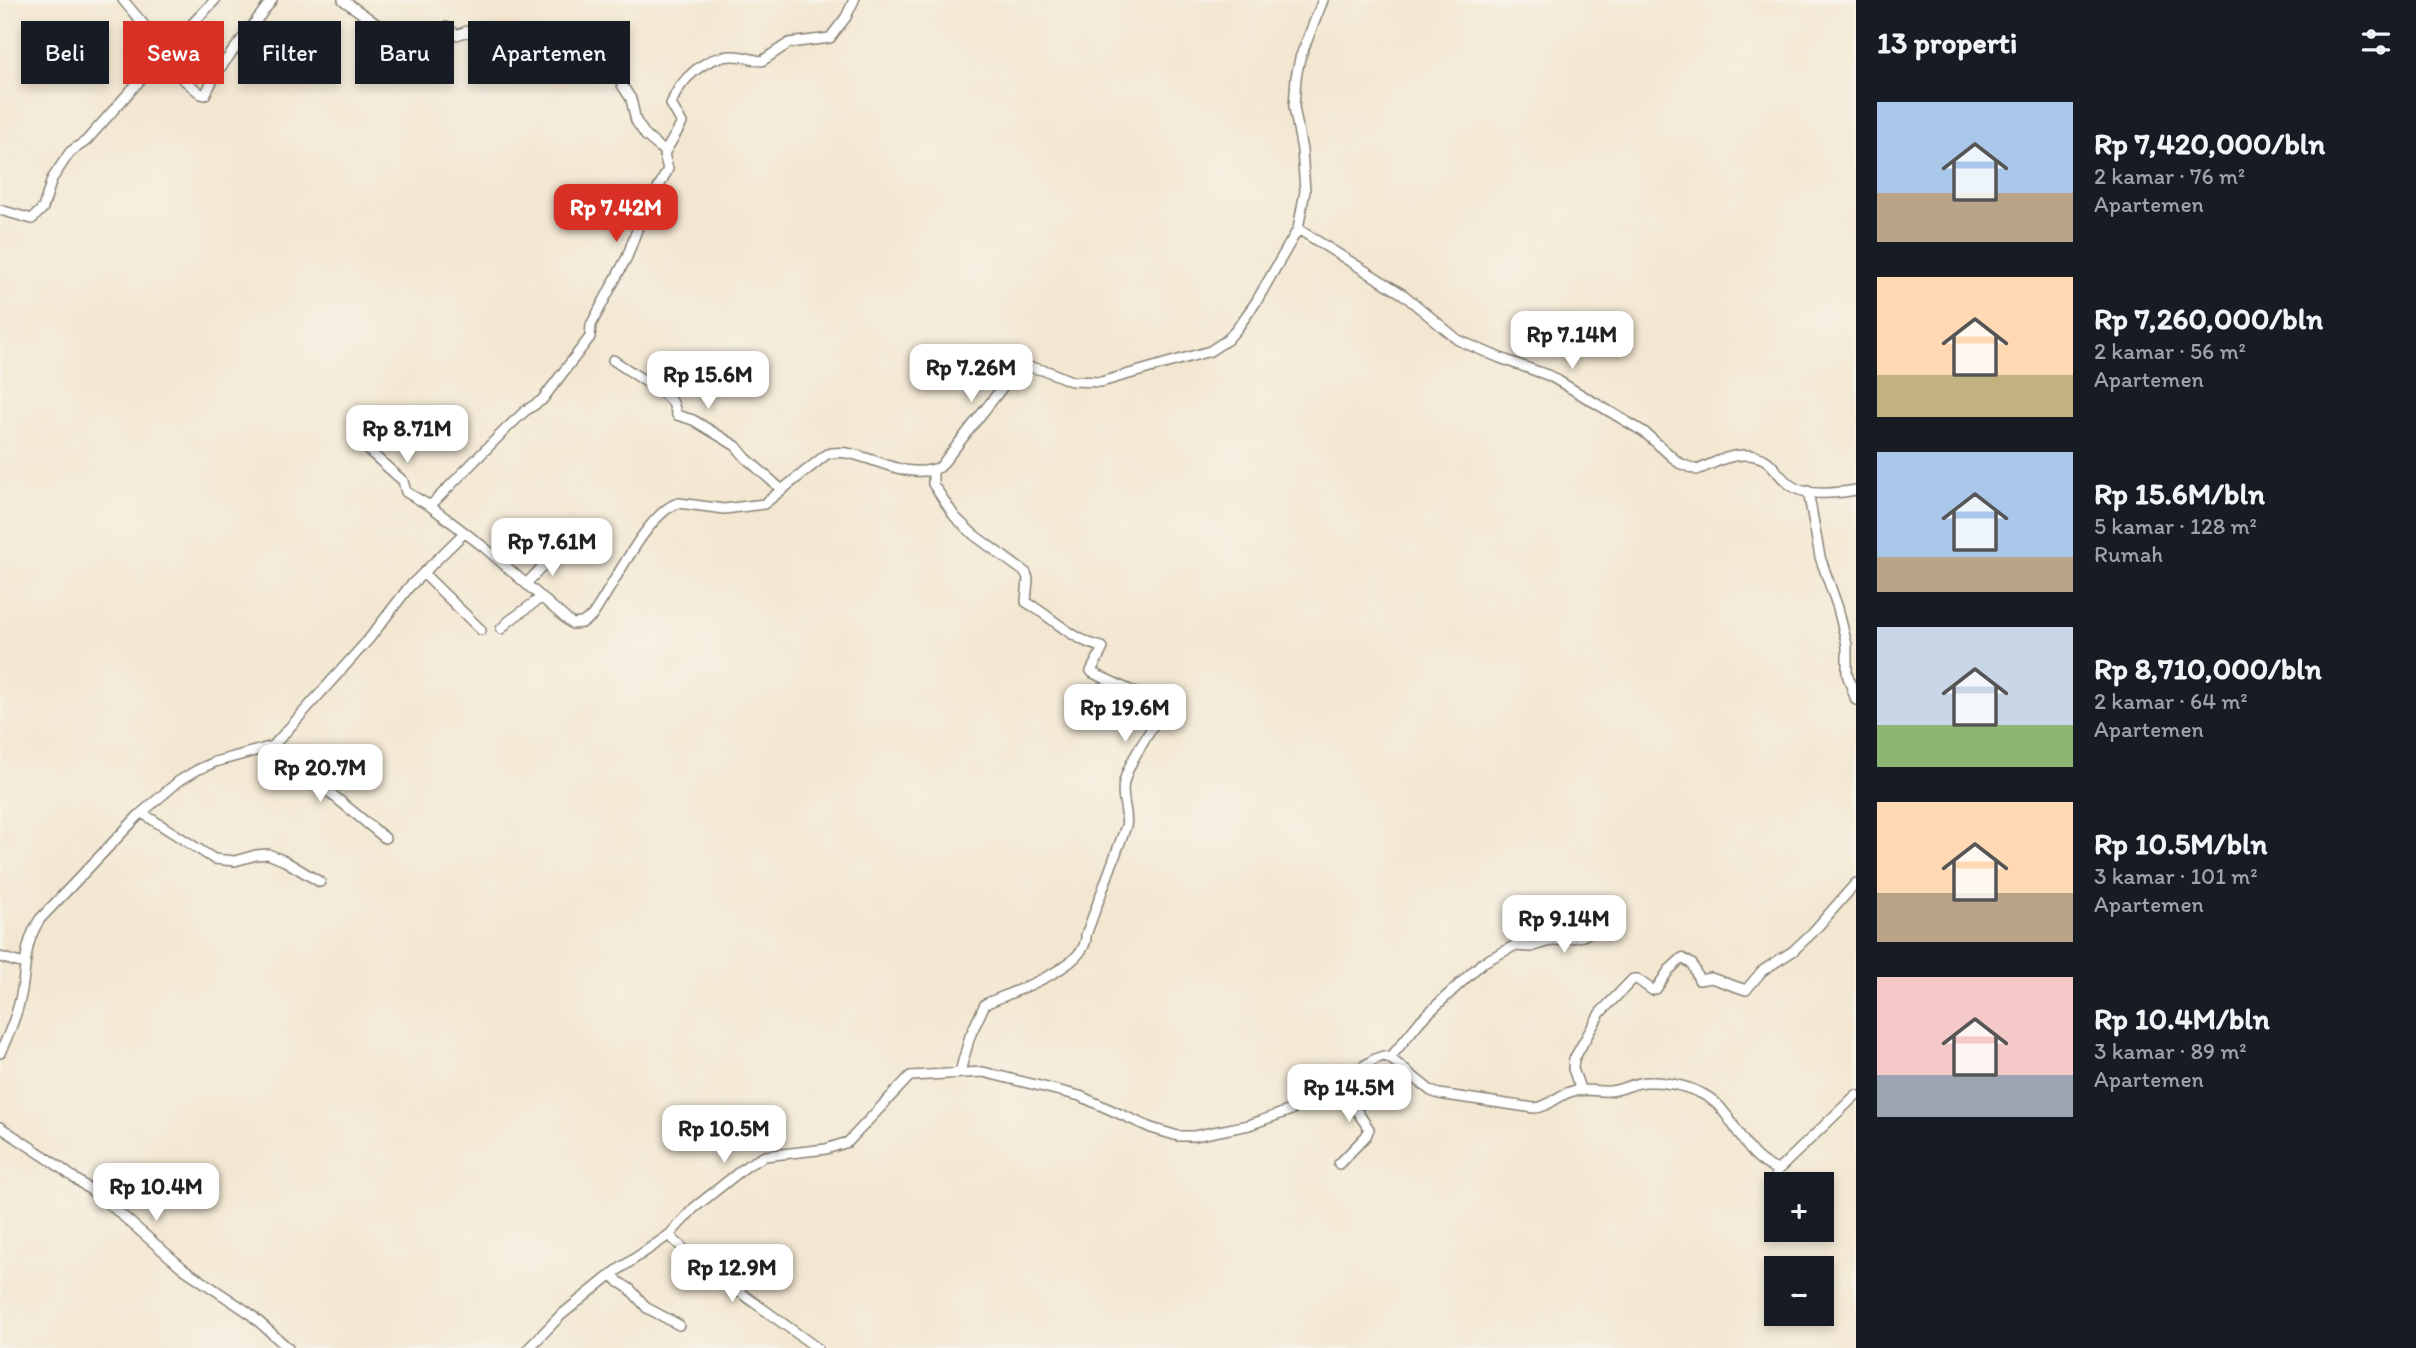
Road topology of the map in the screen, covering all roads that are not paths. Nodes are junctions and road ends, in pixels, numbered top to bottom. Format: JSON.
{"nodes":[{"id":1,"x":123,"y":0,"type":"edge"},
{"id":2,"x":215,"y":0,"type":"edge"},
{"id":3,"x":272,"y":0,"type":"edge"},
{"id":4,"x":343,"y":0,"type":"edge"},
{"id":5,"x":854,"y":0,"type":"edge"},
{"id":6,"x":1323,"y":0,"type":"edge"},
{"id":7,"x":138,"y":21,"type":"edge"},
{"id":8,"x":195,"y":21,"type":"edge"},
{"id":9,"x":224,"y":63,"type":"edge"},
{"id":10,"x":138,"y":84,"type":"edge"},
{"id":11,"x":191,"y":84,"type":"edge"},
{"id":12,"x":211,"y":84,"type":"edge"},
{"id":13,"x":665,"y":152,"type":"junction"},
{"id":14,"x":0,"y":210,"type":"edge"},
{"id":15,"x":1298,"y":229,"type":"junction"},
{"id":16,"x":613,"y":360,"type":"dead end"},
{"id":17,"x":368,"y":450,"type":"dead end"},
{"id":18,"x":933,"y":470,"type":"junction"},
{"id":19,"x":782,"y":490,"type":"junction"},
{"id":20,"x":1856,"y":490,"type":"edge"},
{"id":21,"x":1808,"y":491,"type":"junction"},
{"id":22,"x":430,"y":506,"type":"junction"},
{"id":23,"x":464,"y":533,"type":"junction"},
{"id":24,"x":555,"y":553,"type":"dead end"},
{"id":25,"x":423,"y":573,"type":"junction"},
{"id":26,"x":527,"y":583,"type":"junction"},
{"id":27,"x":542,"y":597,"type":"junction"},
{"id":28,"x":501,"y":629,"type":"dead end"},
{"id":29,"x":481,"y":630,"type":"dead end"},
{"id":30,"x":1856,"y":701,"type":"edge"},
{"id":31,"x":273,"y":746,"type":"junction"},
{"id":32,"x":142,"y":813,"type":"junction"},
{"id":33,"x":385,"y":838,"type":"dead end"},
{"id":34,"x":320,"y":882,"type":"dead end"},
{"id":35,"x":1856,"y":883,"type":"edge"},
{"id":36,"x":1604,"y":923,"type":"dead end"},
{"id":37,"x":0,"y":957,"type":"edge"},
{"id":38,"x":24,"y":964,"type":"junction"},
{"id":39,"x":4,"y":1033,"type":"edge"},
{"id":40,"x":0,"y":1053,"type":"edge"},
{"id":41,"x":1390,"y":1058,"type":"junction"},
{"id":42,"x":960,"y":1072,"type":"junction"},
{"id":43,"x":1337,"y":1082,"type":"junction"},
{"id":44,"x":1581,"y":1091,"type":"junction"},
{"id":45,"x":1856,"y":1096,"type":"edge"},
{"id":46,"x":0,"y":1127,"type":"edge"},
{"id":47,"x":1339,"y":1164,"type":"dead end"},
{"id":48,"x":1776,"y":1169,"type":"junction"},
{"id":49,"x":1776,"y":1172,"type":"edge"},
{"id":50,"x":669,"y":1235,"type":"junction"},
{"id":51,"x":612,"y":1274,"type":"junction"},
{"id":52,"x":679,"y":1325,"type":"dead end"},
{"id":53,"x":288,"y":1348,"type":"edge"},
{"id":54,"x":530,"y":1348,"type":"edge"},
{"id":55,"x":817,"y":1348,"type":"edge"}],
"edges":[{"from":1,"to":7,"type":"street"},
{"from":2,"to":8,"type":"street"},
{"from":3,"to":9,"type":"street"},
{"from":4,"to":13,"type":"street"},
{"from":5,"to":13,"type":"street"},
{"from":6,"to":15,"type":"street"},
{"from":10,"to":14,"type":"street"},
{"from":11,"to":12,"type":"street"},
{"from":13,"to":22,"type":"street"},
{"from":15,"to":18,"type":"street"},
{"from":15,"to":21,"type":"street"},
{"from":16,"to":19,"type":"street"},
{"from":17,"to":22,"type":"street"},
{"from":18,"to":19,"type":"street"},
{"from":18,"to":42,"type":"street"},
{"from":19,"to":27,"type":"street"},
{"from":20,"to":21,"type":"street"},
{"from":21,"to":30,"type":"street"},
{"from":22,"to":23,"type":"street"},
{"from":23,"to":25,"type":"street"},
{"from":23,"to":26,"type":"street"},
{"from":24,"to":26,"type":"street"},
{"from":25,"to":29,"type":"street"},
{"from":25,"to":31,"type":"street"},
{"from":26,"to":27,"type":"street"},
{"from":27,"to":28,"type":"street"},
{"from":31,"to":32,"type":"street"},
{"from":31,"to":33,"type":"street"},
{"from":32,"to":34,"type":"street"},
{"from":32,"to":38,"type":"street"},
{"from":35,"to":44,"type":"street"},
{"from":36,"to":41,"type":"street"},
{"from":37,"to":38,"type":"street"},
{"from":38,"to":39,"type":"street"},
{"from":39,"to":40,"type":"street"},
{"from":41,"to":43,"type":"street"},
{"from":41,"to":44,"type":"street"},
{"from":42,"to":43,"type":"street"},
{"from":42,"to":50,"type":"street"},
{"from":43,"to":47,"type":"street"},
{"from":44,"to":48,"type":"street"},
{"from":45,"to":48,"type":"street"},
{"from":46,"to":53,"type":"street"},
{"from":48,"to":49,"type":"street"},
{"from":50,"to":51,"type":"street"},
{"from":50,"to":55,"type":"street"},
{"from":51,"to":52,"type":"street"},
{"from":51,"to":54,"type":"street"}]}
